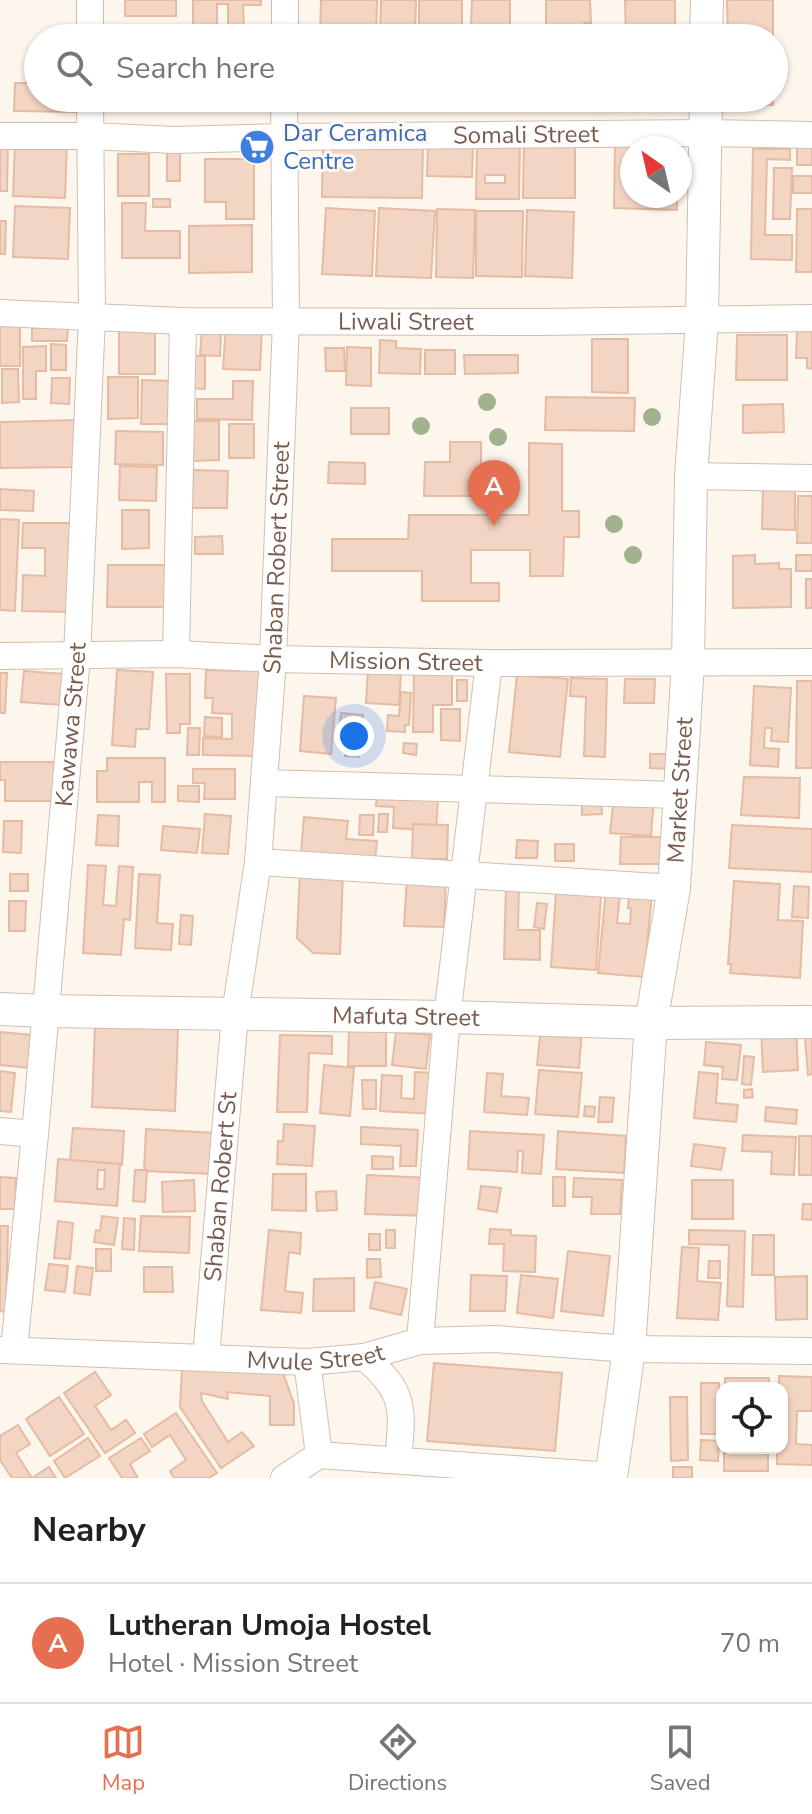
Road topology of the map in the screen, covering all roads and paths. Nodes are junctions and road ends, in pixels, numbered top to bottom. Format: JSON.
{"nodes":[{"id":1,"x":90,"y":0,"type":"edge"},
{"id":2,"x":285,"y":0,"type":"edge"},
{"id":3,"x":707,"y":0,"type":"edge"},
{"id":4,"x":90,"y":24,"type":"edge"},
{"id":5,"x":285,"y":24,"type":"edge"},
{"id":6,"x":706,"y":24,"type":"edge"},
{"id":7,"x":90,"y":112,"type":"edge"},
{"id":8,"x":284,"y":112,"type":"edge"},
{"id":9,"x":706,"y":112,"type":"edge"},
{"id":10,"x":705,"y":133,"type":"junction"},
{"id":11,"x":812,"y":135,"type":"edge"},
{"id":12,"x":0,"y":136,"type":"edge"},
{"id":13,"x":90,"y":136,"type":"junction"},
{"id":14,"x":284,"y":137,"type":"junction"},
{"id":15,"x":0,"y":313,"type":"edge"},
{"id":16,"x":92,"y":317,"type":"junction"},
{"id":17,"x":812,"y":318,"type":"edge"},
{"id":18,"x":702,"y":320,"type":"junction"},
{"id":19,"x":183,"y":321,"type":"junction"},
{"id":20,"x":286,"y":321,"type":"junction"},
{"id":21,"x":691,"y":476,"type":"junction"},
{"id":22,"x":812,"y":478,"type":"edge"},
{"id":23,"x":176,"y":654,"type":"junction"},
{"id":24,"x":0,"y":656,"type":"edge"},
{"id":25,"x":77,"y":656,"type":"junction"},
{"id":26,"x":273,"y":659,"type":"junction"},
{"id":27,"x":812,"y":662,"type":"edge"},
{"id":28,"x":489,"y":663,"type":"junction"},
{"id":29,"x":688,"y":663,"type":"junction"},
{"id":30,"x":264,"y":783,"type":"junction"},
{"id":31,"x":474,"y":788,"type":"junction"},
{"id":32,"x":679,"y":795,"type":"junction"},
{"id":33,"x":258,"y":862,"type":"junction"},
{"id":34,"x":463,"y":876,"type":"junction"},
{"id":35,"x":674,"y":888,"type":"junction"},
{"id":36,"x":0,"y":1009,"type":"edge"},
{"id":37,"x":46,"y":1011,"type":"junction"},
{"id":38,"x":235,"y":1014,"type":"junction"},
{"id":39,"x":447,"y":1017,"type":"junction"},
{"id":40,"x":812,"y":1022,"type":"edge"},
{"id":41,"x":651,"y":1023,"type":"junction"},
{"id":42,"x":0,"y":1131,"type":"edge"},
{"id":43,"x":35,"y":1134,"type":"junction"},
{"id":44,"x":420,"y":1341,"type":"junction"},
{"id":45,"x":629,"y":1349,"type":"junction"},
{"id":46,"x":7,"y":1350,"type":"edge"},
{"id":47,"x":812,"y":1351,"type":"edge"},
{"id":48,"x":364,"y":1357,"type":"junction"},
{"id":49,"x":206,"y":1358,"type":"junction"},
{"id":50,"x":307,"y":1362,"type":"junction"},
{"id":51,"x":319,"y":1455,"type":"junction"},
{"id":52,"x":398,"y":1460,"type":"junction"},
{"id":53,"x":493,"y":1473,"type":"edge"},
{"id":54,"x":612,"y":1477,"type":"edge"},
{"id":55,"x":284,"y":1478,"type":"edge"}],
"edges":[{"from":1,"to":4,"type":"street"},
{"from":2,"to":5,"type":"street"},
{"from":3,"to":6,"type":"street"},
{"from":7,"to":13,"type":"street","name":"Kawawa Street"},
{"from":8,"to":14,"type":"street","name":"Shaban Robert Street"},
{"from":9,"to":10,"type":"street","name":"Market Street"},
{"from":10,"to":11,"type":"street","name":"Somali Street"},
{"from":10,"to":14,"type":"street","name":"Somali Street"},
{"from":10,"to":18,"type":"street","name":"Market Street"},
{"from":12,"to":13,"type":"street","name":"Somali Street"},
{"from":13,"to":14,"type":"street","name":"Somali Street"},
{"from":13,"to":16,"type":"street","name":"Kawawa Street"},
{"from":14,"to":20,"type":"street","name":"Shaban Robert Street"},
{"from":15,"to":16,"type":"street","name":"Liwali Street"},
{"from":16,"to":19,"type":"street","name":"Liwali Street"},
{"from":16,"to":25,"type":"street","name":"Kawawa Street"},
{"from":17,"to":18,"type":"street","name":"Liwali Street"},
{"from":18,"to":20,"type":"street","name":"Liwali Street"},
{"from":18,"to":21,"type":"street","name":"Market Street"},
{"from":19,"to":20,"type":"street","name":"Liwali Street"},
{"from":19,"to":23,"type":"street"},
{"from":20,"to":26,"type":"street","name":"Shaban Robert Street"},
{"from":21,"to":22,"type":"street"},
{"from":21,"to":29,"type":"street","name":"Market Street"},
{"from":23,"to":25,"type":"street","name":"Mission Street"},
{"from":23,"to":26,"type":"street","name":"Mission Street"},
{"from":24,"to":25,"type":"street","name":"Mission Street"},
{"from":25,"to":37,"type":"street","name":"Kawawa Street"},
{"from":26,"to":28,"type":"street","name":"Mission Street"},
{"from":26,"to":30,"type":"street","name":"Shaban Robert Street"},
{"from":27,"to":29,"type":"street","name":"Mission Street"},
{"from":28,"to":29,"type":"street","name":"Mission Street"},
{"from":28,"to":31,"type":"street"},
{"from":29,"to":32,"type":"street","name":"Market Street"},
{"from":30,"to":31,"type":"street"},
{"from":30,"to":33,"type":"street","name":"Shaban Robert Street"},
{"from":31,"to":32,"type":"street"},
{"from":31,"to":34,"type":"street"},
{"from":32,"to":35,"type":"street","name":"Market Street"},
{"from":33,"to":34,"type":"street"},
{"from":33,"to":38,"type":"street","name":"Shaban Robert Street"},
{"from":34,"to":35,"type":"street"},
{"from":34,"to":39,"type":"street"},
{"from":35,"to":41,"type":"street","name":"Market Street"},
{"from":36,"to":37,"type":"street","name":"Mafuta Street"},
{"from":37,"to":38,"type":"street","name":"Mafuta Street"},
{"from":37,"to":43,"type":"street","name":"Kawawa Street"},
{"from":38,"to":39,"type":"street","name":"Mafuta Street"},
{"from":38,"to":49,"type":"street","name":"Shaban Robert St"},
{"from":39,"to":41,"type":"street","name":"Mafuta Street"},
{"from":39,"to":44,"type":"street"},
{"from":40,"to":41,"type":"street","name":"Mafuta Street"},
{"from":41,"to":45,"type":"street","name":"Market Street"},
{"from":42,"to":43,"type":"street"},
{"from":43,"to":46,"type":"street","name":"Kawawa Street"},
{"from":44,"to":45,"type":"street","name":"Mvule Street"},
{"from":44,"to":48,"type":"street","name":"Mvule Street"},
{"from":45,"to":47,"type":"street","name":"Mvule Street"},
{"from":45,"to":54,"type":"street","name":"Market Street"},
{"from":46,"to":49,"type":"street","name":"Mvule Street"},
{"from":48,"to":50,"type":"street","name":"Mvule Street"},
{"from":48,"to":52,"type":"street"},
{"from":49,"to":50,"type":"street","name":"Mvule Street"},
{"from":50,"to":51,"type":"street"},
{"from":51,"to":52,"type":"street"},
{"from":51,"to":55,"type":"street"},
{"from":52,"to":53,"type":"street"},
{"from":53,"to":54,"type":"street"}]}
